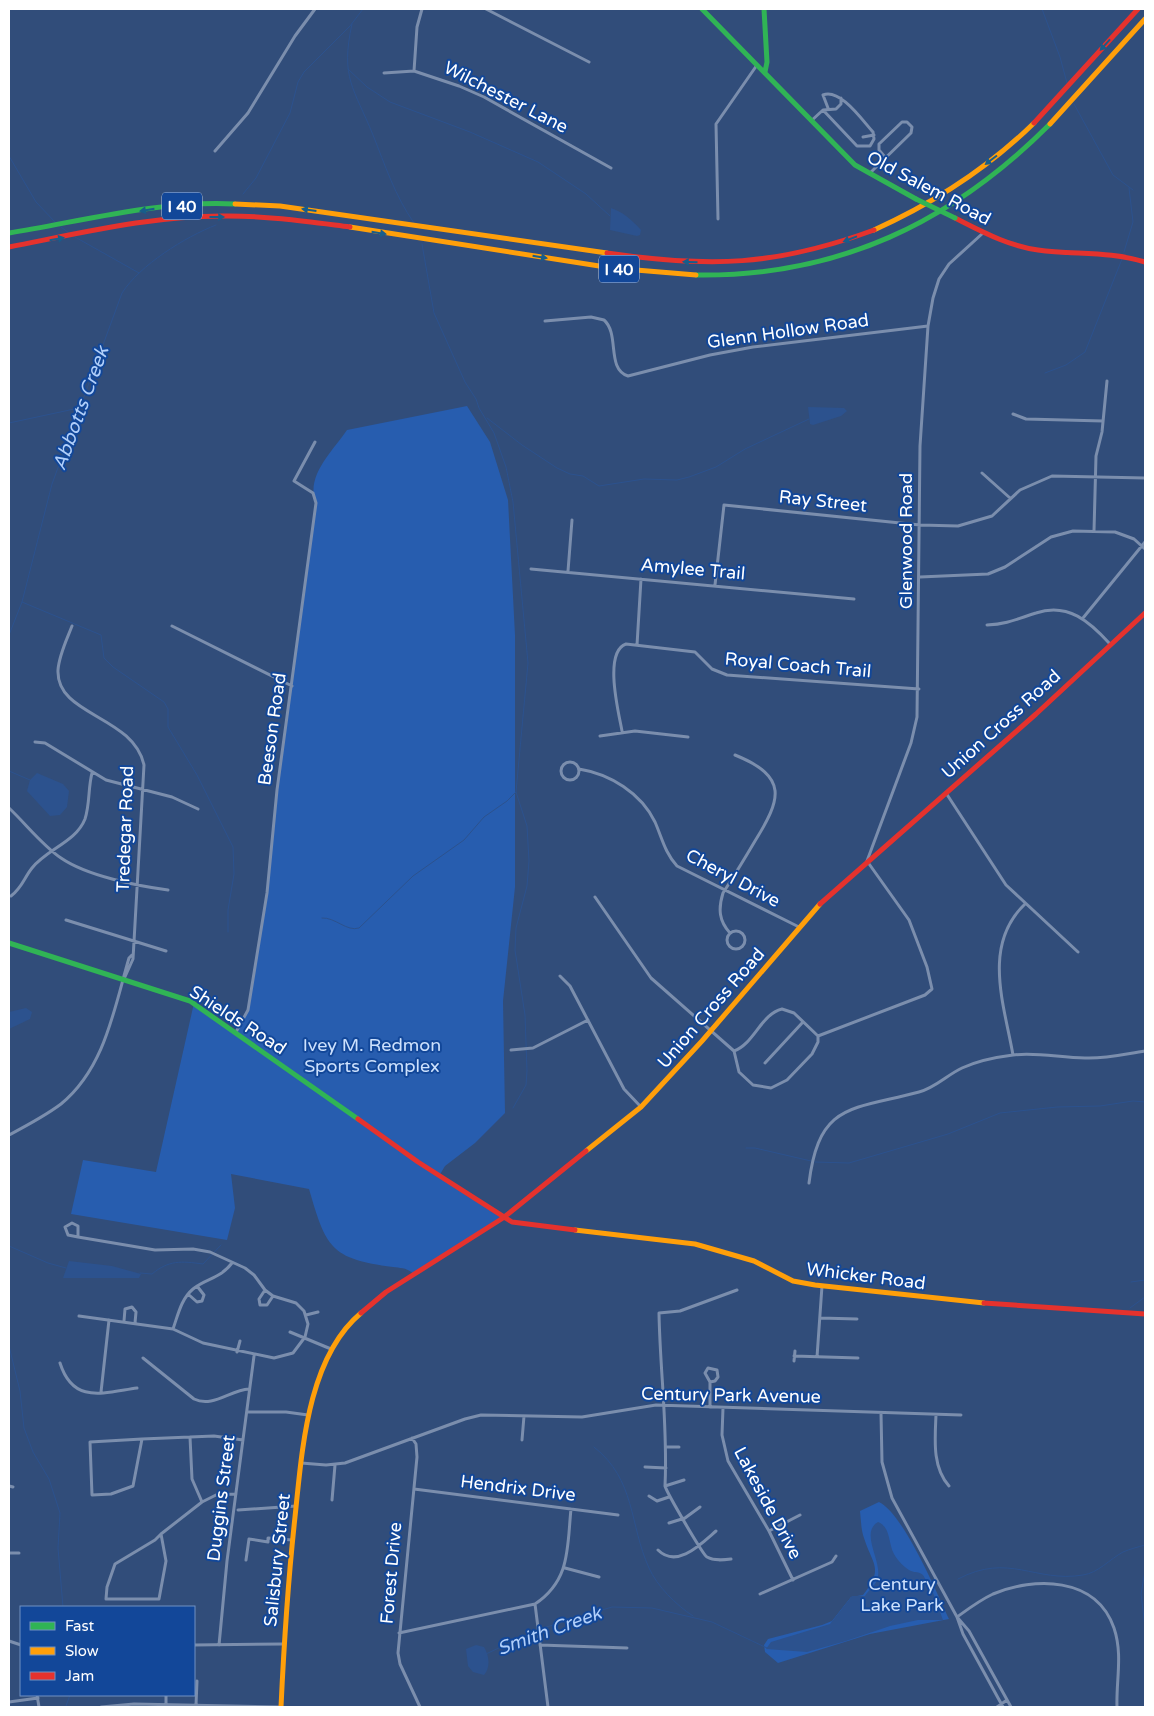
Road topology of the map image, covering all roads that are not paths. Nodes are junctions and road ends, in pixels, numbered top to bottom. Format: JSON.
{"nodes":[{"id":1,"x":315,"y":9,"type":"edge"},
{"id":2,"x":422,"y":9,"type":"edge"},
{"id":3,"x":486,"y":9,"type":"edge"},
{"id":4,"x":702,"y":9,"type":"edge"},
{"id":5,"x":764,"y":9,"type":"edge"},
{"id":6,"x":1138,"y":9,"type":"edge"},
{"id":7,"x":1145,"y":19,"type":"edge"},
{"id":8,"x":589,"y":62,"type":"dead end"},
{"id":9,"x":757,"y":64,"type":"junction"},
{"id":10,"x":414,"y":70,"type":"junction"},
{"id":11,"x":765,"y":72,"type":"junction"},
{"id":12,"x":384,"y":73,"type":"dead end"},
{"id":13,"x":841,"y":98,"type":"junction"},
{"id":14,"x":828,"y":108,"type":"junction"},
{"id":15,"x":823,"y":110,"type":"junction"},
{"id":16,"x":811,"y":121,"type":"junction"},
{"id":17,"x":874,"y":135,"type":"junction"},
{"id":18,"x":864,"y":137,"type":"dead end"},
{"id":19,"x":215,"y":151,"type":"dead end"},
{"id":20,"x":885,"y":157,"type":"junction"},
{"id":21,"x":611,"y":168,"type":"dead end"},
{"id":22,"x":869,"y":174,"type":"junction"},
{"id":23,"x":718,"y":219,"type":"dead end"},
{"id":24,"x":983,"y":233,"type":"junction"},
{"id":25,"x":9,"y":234,"type":"edge"},
{"id":26,"x":9,"y":247,"type":"edge"},
{"id":27,"x":1145,"y":262,"type":"edge"},
{"id":28,"x":545,"y":321,"type":"dead end"},
{"id":29,"x":928,"y":326,"type":"junction"},
{"id":30,"x":1107,"y":381,"type":"dead end"},
{"id":31,"x":1013,"y":414,"type":"dead end"},
{"id":32,"x":1102,"y":422,"type":"junction"},
{"id":33,"x":315,"y":442,"type":"dead end"},
{"id":34,"x":982,"y":473,"type":"dead end"},
{"id":35,"x":1096,"y":476,"type":"junction"},
{"id":36,"x":1145,"y":478,"type":"edge"},
{"id":37,"x":1010,"y":498,"type":"junction"},
{"id":38,"x":572,"y":520,"type":"dead end"},
{"id":39,"x":920,"y":525,"type":"junction"},
{"id":40,"x":1094,"y":531,"type":"junction"},
{"id":41,"x":1145,"y":542,"type":"edge"},
{"id":42,"x":1142,"y":546,"type":"junction"},
{"id":43,"x":1145,"y":549,"type":"edge"},
{"id":44,"x":531,"y":569,"type":"dead end"},
{"id":45,"x":568,"y":571,"type":"junction"},
{"id":46,"x":920,"y":577,"type":"junction"},
{"id":47,"x":640,"y":579,"type":"junction"},
{"id":48,"x":715,"y":585,"type":"junction"},
{"id":49,"x":854,"y":599,"type":"dead end"},
{"id":50,"x":1145,"y":613,"type":"edge"},
{"id":51,"x":1083,"y":618,"type":"junction"},
{"id":52,"x":986,"y":625,"type":"dead end"},
{"id":53,"x":72,"y":626,"type":"dead end"},
{"id":54,"x":172,"y":626,"type":"dead end"},
{"id":55,"x":1110,"y":644,"type":"junction"},
{"id":56,"x":637,"y":645,"type":"junction"},
{"id":57,"x":292,"y":686,"type":"junction"},
{"id":58,"x":919,"y":689,"type":"junction"},
{"id":59,"x":622,"y":732,"type":"junction"},
{"id":60,"x":600,"y":736,"type":"dead end"},
{"id":61,"x":688,"y":736,"type":"dead end"},
{"id":62,"x":35,"y":742,"type":"dead end"},
{"id":63,"x":736,"y":755,"type":"dead end"},
{"id":64,"x":579,"y":769,"type":"junction"},
{"id":65,"x":92,"y":773,"type":"junction"},
{"id":66,"x":142,"y":790,"type":"junction"},
{"id":67,"x":946,"y":793,"type":"junction"},
{"id":68,"x":9,"y":808,"type":"edge"},
{"id":69,"x":198,"y":809,"type":"dead end"},
{"id":70,"x":52,"y":851,"type":"junction"},
{"id":71,"x":867,"y":860,"type":"junction"},
{"id":72,"x":137,"y":886,"type":"junction"},
{"id":73,"x":168,"y":890,"type":"dead end"},
{"id":74,"x":725,"y":891,"type":"junction"},
{"id":75,"x":11,"y":896,"type":"dead end"},
{"id":76,"x":595,"y":897,"type":"dead end"},
{"id":77,"x":1025,"y":904,"type":"junction"},
{"id":78,"x":66,"y":920,"type":"dead end"},
{"id":79,"x":799,"y":927,"type":"junction"},
{"id":80,"x":730,"y":933,"type":"junction"},
{"id":81,"x":134,"y":941,"type":"junction"},
{"id":82,"x":9,"y":942,"type":"edge"},
{"id":83,"x":166,"y":951,"type":"dead end"},
{"id":84,"x":1078,"y":952,"type":"dead end"},
{"id":85,"x":560,"y":976,"type":"dead end"},
{"id":86,"x":124,"y":979,"type":"junction"},
{"id":87,"x":588,"y":1020,"type":"junction"},
{"id":88,"x":803,"y":1022,"type":"junction"},
{"id":89,"x":236,"y":1032,"type":"junction"},
{"id":90,"x":710,"y":1032,"type":"junction"},
{"id":91,"x":818,"y":1036,"type":"junction"},
{"id":92,"x":511,"y":1050,"type":"dead end"},
{"id":93,"x":734,"y":1051,"type":"junction"},
{"id":94,"x":1145,"y":1051,"type":"edge"},
{"id":95,"x":1013,"y":1055,"type":"junction"},
{"id":96,"x":765,"y":1063,"type":"dead end"},
{"id":97,"x":641,"y":1107,"type":"junction"},
{"id":98,"x":9,"y":1135,"type":"edge"},
{"id":99,"x":810,"y":1182,"type":"dead end"},
{"id":100,"x":503,"y":1218,"type":"junction"},
{"id":101,"x":78,"y":1237,"type":"junction"},
{"id":102,"x":232,"y":1263,"type":"junction"},
{"id":103,"x":197,"y":1286,"type":"junction"},
{"id":104,"x":822,"y":1286,"type":"junction"},
{"id":105,"x":265,"y":1290,"type":"junction"},
{"id":106,"x":737,"y":1290,"type":"dead end"},
{"id":107,"x":188,"y":1294,"type":"junction"},
{"id":108,"x":273,"y":1296,"type":"junction"},
{"id":109,"x":318,"y":1312,"type":"dead end"},
{"id":110,"x":1145,"y":1314,"type":"edge"},
{"id":111,"x":306,"y":1315,"type":"junction"},
{"id":112,"x":78,"y":1316,"type":"dead end"},
{"id":113,"x":820,"y":1318,"type":"junction"},
{"id":114,"x":857,"y":1318,"type":"dead end"},
{"id":115,"x":109,"y":1320,"type":"junction"},
{"id":116,"x":124,"y":1321,"type":"junction"},
{"id":117,"x":135,"y":1322,"type":"junction"},
{"id":118,"x":174,"y":1328,"type":"junction"},
{"id":119,"x":290,"y":1332,"type":"dead end"},
{"id":120,"x":305,"y":1338,"type":"junction"},
{"id":121,"x":240,"y":1341,"type":"dead end"},
{"id":122,"x":331,"y":1349,"type":"junction"},
{"id":123,"x":795,"y":1351,"type":"dead end"},
{"id":124,"x":237,"y":1352,"type":"junction"},
{"id":125,"x":254,"y":1356,"type":"junction"},
{"id":126,"x":794,"y":1356,"type":"junction"},
{"id":127,"x":817,"y":1357,"type":"junction"},
{"id":128,"x":144,"y":1358,"type":"dead end"},
{"id":129,"x":858,"y":1358,"type":"dead end"},
{"id":130,"x":794,"y":1361,"type":"dead end"},
{"id":131,"x":60,"y":1363,"type":"dead end"},
{"id":132,"x":710,"y":1382,"type":"junction"},
{"id":133,"x":137,"y":1388,"type":"dead end"},
{"id":134,"x":249,"y":1389,"type":"junction"},
{"id":135,"x":101,"y":1392,"type":"junction"},
{"id":136,"x":666,"y":1406,"type":"junction"},
{"id":137,"x":710,"y":1407,"type":"junction"},
{"id":138,"x":724,"y":1408,"type":"junction"},
{"id":139,"x":247,"y":1412,"type":"junction"},
{"id":140,"x":881,"y":1413,"type":"junction"},
{"id":141,"x":308,"y":1415,"type":"junction"},
{"id":142,"x":936,"y":1415,"type":"junction"},
{"id":143,"x":524,"y":1416,"type":"junction"},
{"id":144,"x":961,"y":1416,"type":"dead end"},
{"id":145,"x":190,"y":1437,"type":"junction"},
{"id":146,"x":412,"y":1438,"type":"junction"},
{"id":147,"x":142,"y":1439,"type":"junction"},
{"id":148,"x":243,"y":1440,"type":"junction"},
{"id":149,"x":522,"y":1440,"type":"dead end"},
{"id":150,"x":666,"y":1447,"type":"junction"},
{"id":151,"x":679,"y":1447,"type":"dead end"},
{"id":152,"x":300,"y":1463,"type":"junction"},
{"id":153,"x":335,"y":1465,"type":"junction"},
{"id":154,"x":645,"y":1467,"type":"dead end"},
{"id":155,"x":666,"y":1468,"type":"junction"},
{"id":156,"x":684,"y":1480,"type":"dead end"},
{"id":157,"x":665,"y":1486,"type":"junction"},
{"id":158,"x":949,"y":1486,"type":"dead end"},
{"id":159,"x":414,"y":1489,"type":"junction"},
{"id":160,"x":236,"y":1494,"type":"junction"},
{"id":161,"x":649,"y":1496,"type":"dead end"},
{"id":162,"x":669,"y":1497,"type":"junction"},
{"id":163,"x":332,"y":1500,"type":"dead end"},
{"id":164,"x":202,"y":1502,"type":"junction"},
{"id":165,"x":296,"y":1506,"type":"junction"},
{"id":166,"x":700,"y":1507,"type":"dead end"},
{"id":167,"x":571,"y":1509,"type":"junction"},
{"id":168,"x":238,"y":1510,"type":"dead end"},
{"id":169,"x":618,"y":1515,"type":"dead end"},
{"id":170,"x":800,"y":1515,"type":"dead end"},
{"id":171,"x":685,"y":1518,"type":"junction"},
{"id":172,"x":669,"y":1523,"type":"dead end"},
{"id":173,"x":716,"y":1530,"type":"dead end"},
{"id":174,"x":769,"y":1531,"type":"junction"},
{"id":175,"x":161,"y":1534,"type":"junction"},
{"id":176,"x":292,"y":1540,"type":"junction"},
{"id":177,"x":698,"y":1546,"type":"junction"},
{"id":178,"x":658,"y":1550,"type":"dead end"},
{"id":179,"x":9,"y":1553,"type":"edge"},
{"id":180,"x":19,"y":1553,"type":"dead end"},
{"id":181,"x":836,"y":1556,"type":"dead end"},
{"id":182,"x":731,"y":1559,"type":"dead end"},
{"id":183,"x":246,"y":1560,"type":"dead end"},
{"id":184,"x":565,"y":1568,"type":"junction"},
{"id":185,"x":599,"y":1577,"type":"dead end"},
{"id":186,"x":793,"y":1580,"type":"junction"},
{"id":187,"x":760,"y":1594,"type":"dead end"},
{"id":188,"x":535,"y":1604,"type":"junction"},
{"id":189,"x":957,"y":1616,"type":"junction"},
{"id":190,"x":399,"y":1633,"type":"junction"},
{"id":191,"x":283,"y":1644,"type":"junction"},
{"id":192,"x":219,"y":1645,"type":"junction"},
{"id":193,"x":540,"y":1645,"type":"junction"},
{"id":194,"x":977,"y":1645,"type":"junction"},
{"id":195,"x":195,"y":1646,"type":"edge"},
{"id":196,"x":627,"y":1648,"type":"dead end"},
{"id":197,"x":970,"y":1648,"type":"junction"},
{"id":198,"x":197,"y":1681,"type":"dead end"},
{"id":199,"x":38,"y":1696,"type":"edge"},
{"id":200,"x":166,"y":1696,"type":"edge"},
{"id":201,"x":1007,"y":1700,"type":"junction"},
{"id":202,"x":9,"y":1702,"type":"edge"},
{"id":203,"x":166,"y":1704,"type":"junction"},
{"id":204,"x":196,"y":1705,"type":"junction"},
{"id":205,"x":1002,"y":1706,"type":"edge"},
{"id":206,"x":39,"y":1707,"type":"edge"},
{"id":207,"x":101,"y":1707,"type":"edge"},
{"id":208,"x":281,"y":1707,"type":"edge"},
{"id":209,"x":420,"y":1707,"type":"edge"},
{"id":210,"x":548,"y":1707,"type":"edge"},
{"id":211,"x":997,"y":1707,"type":"edge"},
{"id":212,"x":1011,"y":1707,"type":"edge"},
{"id":213,"x":1117,"y":1707,"type":"edge"}],
"edges":[{"from":1,"to":19,"type":"street"},
{"from":2,"to":10,"type":"street"},
{"from":3,"to":8,"type":"street"},
{"from":4,"to":9,"type":"main road","name":"Old Salem Road"},
{"from":5,"to":11,"type":"main road"},
{"from":6,"to":25,"type":"main road","number":"I 40","one_way":true},
{"from":26,"to":7,"type":"main road","number":"I 40","one_way":true},
{"from":9,"to":11,"type":"main road","name":"Old Salem Road"},
{"from":9,"to":23,"type":"street"},
{"from":10,"to":12,"type":"street","name":"Wilchester Lane"},
{"from":10,"to":21,"type":"street","name":"Wilchester Lane"},
{"from":11,"to":16,"type":"main road","name":"Old Salem Road"},
{"from":13,"to":14,"type":"street"},
{"from":13,"to":14,"type":"street"},
{"from":13,"to":17,"type":"street"},
{"from":14,"to":15,"type":"street"},
{"from":15,"to":16,"type":"street"},
{"from":15,"to":17,"type":"street"},
{"from":16,"to":22,"type":"main road","name":"Old Salem Road"},
{"from":17,"to":18,"type":"street"},
{"from":20,"to":20,"type":"street"},
{"from":20,"to":22,"type":"street"},
{"from":22,"to":24,"type":"main road","name":"Old Salem Road","bridge":true},
{"from":24,"to":27,"type":"main road","name":"Old Salem Road"},
{"from":24,"to":29,"type":"street","name":"Glenwood Road"},
{"from":28,"to":29,"type":"street","name":"Glenn Hollow Road"},
{"from":29,"to":39,"type":"street","name":"Glenwood Road"},
{"from":30,"to":32,"type":"street"},
{"from":31,"to":32,"type":"street"},
{"from":32,"to":35,"type":"street"},
{"from":33,"to":57,"type":"street","name":"Beeson Road"},
{"from":34,"to":37,"type":"street"},
{"from":35,"to":36,"type":"street","name":"Ray Street"},
{"from":35,"to":37,"type":"street","name":"Ray Street"},
{"from":35,"to":40,"type":"street"},
{"from":37,"to":39,"type":"street","name":"Ray Street"},
{"from":38,"to":45,"type":"street"},
{"from":39,"to":46,"type":"street","name":"Glenwood Road"},
{"from":39,"to":48,"type":"street","name":"Ray Street"},
{"from":40,"to":42,"type":"street"},
{"from":40,"to":46,"type":"street"},
{"from":41,"to":42,"type":"street"},
{"from":42,"to":43,"type":"street"},
{"from":42,"to":51,"type":"street"},
{"from":44,"to":45,"type":"street","name":"Amylee Trail"},
{"from":45,"to":47,"type":"street","name":"Amylee Trail"},
{"from":46,"to":58,"type":"street","name":"Glenwood Road"},
{"from":47,"to":48,"type":"street","name":"Amylee Trail"},
{"from":47,"to":56,"type":"street"},
{"from":48,"to":49,"type":"street","name":"Amylee Trail"},
{"from":50,"to":55,"type":"main road","name":"Union Cross Road"},
{"from":51,"to":52,"type":"street"},
{"from":51,"to":55,"type":"street"},
{"from":53,"to":66,"type":"street","name":"Tredegar Road"},
{"from":54,"to":57,"type":"street"},
{"from":55,"to":67,"type":"main road","name":"Union Cross Road"},
{"from":56,"to":58,"type":"street","name":"Royal Coach Trail"},
{"from":56,"to":59,"type":"street"},
{"from":57,"to":89,"type":"street","name":"Beeson Road"},
{"from":58,"to":71,"type":"street","name":"Glenwood Road"},
{"from":59,"to":60,"type":"street"},
{"from":59,"to":61,"type":"street"},
{"from":62,"to":65,"type":"street"},
{"from":63,"to":74,"type":"street"},
{"from":64,"to":64,"type":"street"},
{"from":64,"to":74,"type":"street","name":"Cheryl Drive"},
{"from":65,"to":66,"type":"street"},
{"from":65,"to":70,"type":"street"},
{"from":66,"to":69,"type":"street"},
{"from":66,"to":72,"type":"street","name":"Tredegar Road"},
{"from":67,"to":71,"type":"main road","name":"Union Cross Road"},
{"from":67,"to":77,"type":"street"},
{"from":68,"to":70,"type":"street"},
{"from":70,"to":72,"type":"street"},
{"from":70,"to":75,"type":"street"},
{"from":71,"to":79,"type":"main road","name":"Union Cross Road"},
{"from":71,"to":91,"type":"street"},
{"from":72,"to":73,"type":"street"},
{"from":72,"to":81,"type":"street","name":"Tredegar Road"},
{"from":74,"to":79,"type":"street","name":"Cheryl Drive"},
{"from":74,"to":80,"type":"street"},
{"from":76,"to":90,"type":"street"},
{"from":77,"to":84,"type":"street"},
{"from":77,"to":95,"type":"street"},
{"from":78,"to":81,"type":"street"},
{"from":79,"to":90,"type":"main road","name":"Union Cross Road"},
{"from":80,"to":80,"type":"street"},
{"from":81,"to":83,"type":"street"},
{"from":81,"to":86,"type":"street","name":"Tredegar Road"},
{"from":82,"to":86,"type":"main road","name":"Shields Road"},
{"from":85,"to":87,"type":"street"},
{"from":86,"to":89,"type":"main road","name":"Shields Road"},
{"from":86,"to":98,"type":"street","name":"Tredegar Road"},
{"from":87,"to":92,"type":"street"},
{"from":87,"to":97,"type":"street"},
{"from":88,"to":91,"type":"street"},
{"from":88,"to":93,"type":"street"},
{"from":88,"to":96,"type":"street"},
{"from":89,"to":100,"type":"main road","name":"Shields Road"},
{"from":90,"to":93,"type":"street"},
{"from":90,"to":97,"type":"main road","name":"Union Cross Road"},
{"from":91,"to":93,"type":"street"},
{"from":94,"to":95,"type":"street"},
{"from":95,"to":99,"type":"street"},
{"from":97,"to":100,"type":"main road","name":"Union Cross Road"},
{"from":100,"to":104,"type":"main road","name":"Whicker Road"},
{"from":100,"to":122,"type":"main road","name":"Union Cross Road"},
{"from":101,"to":101,"type":"street"},
{"from":101,"to":102,"type":"street"},
{"from":102,"to":103,"type":"street"},
{"from":102,"to":105,"type":"street"},
{"from":103,"to":107,"type":"street"},
{"from":103,"to":107,"type":"street"},
{"from":104,"to":110,"type":"main road","name":"Whicker Road"},
{"from":104,"to":113,"type":"street"},
{"from":105,"to":108,"type":"street"},
{"from":105,"to":108,"type":"street"},
{"from":106,"to":136,"type":"street"},
{"from":107,"to":118,"type":"street"},
{"from":108,"to":111,"type":"street"},
{"from":109,"to":111,"type":"street"},
{"from":111,"to":120,"type":"street"},
{"from":112,"to":115,"type":"street"},
{"from":113,"to":114,"type":"street"},
{"from":113,"to":127,"type":"street"},
{"from":115,"to":116,"type":"street"},
{"from":115,"to":135,"type":"street"},
{"from":116,"to":117,"type":"street"},
{"from":116,"to":117,"type":"street"},
{"from":117,"to":118,"type":"street"},
{"from":118,"to":124,"type":"street"},
{"from":119,"to":120,"type":"street"},
{"from":120,"to":122,"type":"street"},
{"from":120,"to":125,"type":"street"},
{"from":121,"to":124,"type":"street"},
{"from":122,"to":141,"type":"main road","name":"Union Cross Road"},
{"from":123,"to":126,"type":"street"},
{"from":124,"to":125,"type":"street"},
{"from":125,"to":134,"type":"street","name":"Duggins Street"},
{"from":126,"to":127,"type":"street"},
{"from":126,"to":130,"type":"street"},
{"from":127,"to":129,"type":"street"},
{"from":128,"to":134,"type":"street"},
{"from":131,"to":135,"type":"street"},
{"from":132,"to":132,"type":"street"},
{"from":132,"to":137,"type":"street"},
{"from":133,"to":135,"type":"street"},
{"from":134,"to":139,"type":"street","name":"Duggins Street"},
{"from":136,"to":137,"type":"street","name":"Century Park Avenue"},
{"from":136,"to":143,"type":"street","name":"Century Park Avenue"},
{"from":136,"to":150,"type":"street"},
{"from":137,"to":138,"type":"street","name":"Century Park Avenue"},
{"from":138,"to":140,"type":"street","name":"Century Park Avenue"},
{"from":138,"to":174,"type":"street","name":"Lakeside Drive"},
{"from":139,"to":141,"type":"street"},
{"from":139,"to":148,"type":"street","name":"Duggins Street"},
{"from":140,"to":142,"type":"street","name":"Century Park Avenue"},
{"from":140,"to":189,"type":"street"},
{"from":141,"to":152,"type":"main road","name":"Salisbury Street"},
{"from":142,"to":144,"type":"street","name":"Century Park Avenue"},
{"from":142,"to":158,"type":"street"},
{"from":143,"to":146,"type":"street","name":"Century Park Avenue"},
{"from":143,"to":149,"type":"street"},
{"from":145,"to":147,"type":"street"},
{"from":145,"to":148,"type":"street"},
{"from":145,"to":164,"type":"street"},
{"from":146,"to":153,"type":"street","name":"Century Park Avenue"},
{"from":146,"to":159,"type":"street","name":"Forest Drive"},
{"from":147,"to":147,"type":"street"},
{"from":148,"to":160,"type":"street","name":"Duggins Street"},
{"from":150,"to":151,"type":"street"},
{"from":150,"to":155,"type":"street"},
{"from":152,"to":153,"type":"street","name":"Century Park Avenue"},
{"from":152,"to":165,"type":"main road","name":"Salisbury Street"},
{"from":153,"to":163,"type":"street"},
{"from":154,"to":155,"type":"street"},
{"from":155,"to":157,"type":"street"},
{"from":156,"to":157,"type":"street"},
{"from":157,"to":162,"type":"street"},
{"from":159,"to":167,"type":"street","name":"Hendrix Drive"},
{"from":159,"to":190,"type":"street","name":"Forest Drive"},
{"from":160,"to":164,"type":"street"},
{"from":160,"to":192,"type":"street","name":"Duggins Street"},
{"from":161,"to":162,"type":"street"},
{"from":162,"to":171,"type":"street"},
{"from":164,"to":175,"type":"street"},
{"from":165,"to":168,"type":"street"},
{"from":165,"to":176,"type":"main road","name":"Salisbury Street"},
{"from":166,"to":171,"type":"street"},
{"from":167,"to":169,"type":"street","name":"Hendrix Drive"},
{"from":167,"to":184,"type":"street"},
{"from":170,"to":174,"type":"street"},
{"from":171,"to":172,"type":"street"},
{"from":171,"to":177,"type":"street"},
{"from":173,"to":177,"type":"street"},
{"from":174,"to":186,"type":"street","name":"Lakeside Drive"},
{"from":175,"to":175,"type":"street"},
{"from":176,"to":183,"type":"street"},
{"from":176,"to":191,"type":"main road","name":"Salisbury Street"},
{"from":177,"to":178,"type":"street"},
{"from":177,"to":182,"type":"street"},
{"from":179,"to":180,"type":"street"},
{"from":181,"to":186,"type":"street"},
{"from":184,"to":185,"type":"street"},
{"from":184,"to":188,"type":"street"},
{"from":186,"to":187,"type":"street"},
{"from":188,"to":190,"type":"street"},
{"from":188,"to":193,"type":"street"},
{"from":189,"to":194,"type":"street"},
{"from":189,"to":197,"type":"street"},
{"from":189,"to":213,"type":"street"},
{"from":190,"to":209,"type":"street","name":"Forest Drive"},
{"from":191,"to":192,"type":"street"},
{"from":191,"to":208,"type":"main road","name":"Salisbury Street"},
{"from":192,"to":195,"type":"street"},
{"from":193,"to":196,"type":"street"},
{"from":193,"to":210,"type":"street"},
{"from":194,"to":197,"type":"street"},
{"from":194,"to":201,"type":"street"},
{"from":197,"to":205,"type":"street"},
{"from":198,"to":204,"type":"street"},
{"from":199,"to":202,"type":"street"},
{"from":199,"to":206,"type":"street"},
{"from":200,"to":203,"type":"street"},
{"from":201,"to":205,"type":"street"},
{"from":201,"to":212,"type":"street"},
{"from":203,"to":204,"type":"street"},
{"from":203,"to":207,"type":"street"},
{"from":204,"to":208,"type":"street"},
{"from":205,"to":211,"type":"street"}]}
